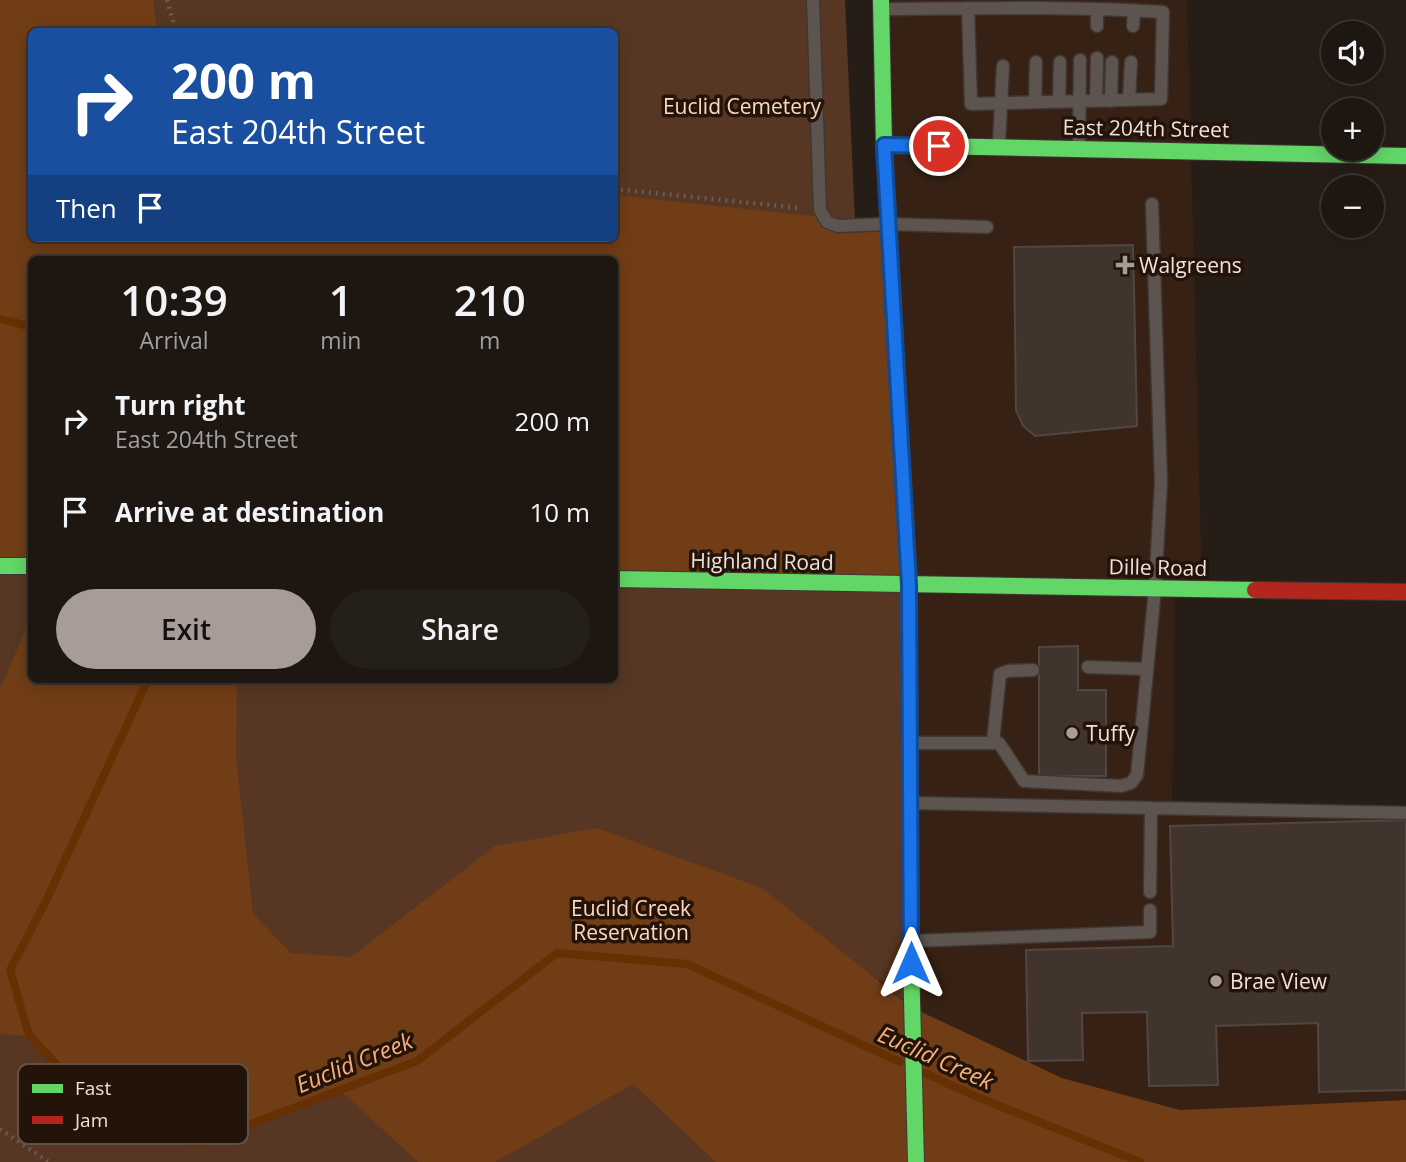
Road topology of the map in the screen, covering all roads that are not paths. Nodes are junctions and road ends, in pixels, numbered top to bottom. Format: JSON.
{"nodes":[{"id":1,"x":813,"y":0,"type":"edge"},
{"id":2,"x":882,"y":5,"type":"edge"},
{"id":3,"x":968,"y":8,"type":"junction"},
{"id":4,"x":1005,"y":9,"type":"junction"},
{"id":5,"x":1038,"y":9,"type":"junction"},
{"id":6,"x":1097,"y":10,"type":"junction"},
{"id":7,"x":1114,"y":10,"type":"junction"},
{"id":8,"x":1134,"y":10,"type":"junction"},
{"id":9,"x":1004,"y":23,"type":"dead end"},
{"id":10,"x":1038,"y":23,"type":"dead end"},
{"id":11,"x":1113,"y":24,"type":"dead end"},
{"id":12,"x":1097,"y":26,"type":"dead end"},
{"id":13,"x":1133,"y":26,"type":"dead end"},
{"id":14,"x":1097,"y":58,"type":"dead end"},
{"id":15,"x":1080,"y":60,"type":"dead end"},
{"id":16,"x":1060,"y":61,"type":"dead end"},
{"id":17,"x":1037,"y":62,"type":"dead end"},
{"id":18,"x":1112,"y":62,"type":"dead end"},
{"id":19,"x":1131,"y":62,"type":"dead end"},
{"id":20,"x":1003,"y":66,"type":"dead end"},
{"id":21,"x":1129,"y":100,"type":"junction"},
{"id":22,"x":1078,"y":101,"type":"junction"},
{"id":23,"x":1096,"y":101,"type":"junction"},
{"id":24,"x":1111,"y":101,"type":"junction"},
{"id":25,"x":1002,"y":102,"type":"junction"},
{"id":26,"x":1035,"y":102,"type":"junction"},
{"id":27,"x":1059,"y":102,"type":"junction"},
{"id":28,"x":884,"y":145,"type":"junction"},
{"id":29,"x":999,"y":147,"type":"junction"},
{"id":30,"x":1079,"y":147,"type":"junction"},
{"id":31,"x":1406,"y":156,"type":"edge"},
{"id":32,"x":1152,"y":204,"type":"dead end"},
{"id":33,"x":888,"y":224,"type":"junction"},
{"id":34,"x":987,"y":227,"type":"dead end"},
{"id":35,"x":0,"y":566,"type":"edge"},
{"id":36,"x":28,"y":566,"type":"edge"},
{"id":37,"x":618,"y":579,"type":"edge"},
{"id":38,"x":909,"y":585,"type":"junction"},
{"id":39,"x":1155,"y":589,"type":"junction"},
{"id":40,"x":1406,"y":592,"type":"edge"},
{"id":41,"x":1088,"y":667,"type":"dead end"},
{"id":42,"x":1147,"y":669,"type":"junction"},
{"id":43,"x":1033,"y":670,"type":"dead end"},
{"id":44,"x":993,"y":742,"type":"junction"},
{"id":45,"x":910,"y":744,"type":"junction"},
{"id":46,"x":910,"y":803,"type":"junction"},
{"id":47,"x":1151,"y":808,"type":"junction"},
{"id":48,"x":1406,"y":813,"type":"edge"},
{"id":49,"x":1150,"y":892,"type":"dead end"},
{"id":50,"x":1150,"y":910,"type":"dead end"},
{"id":51,"x":911,"y":941,"type":"junction"},
{"id":52,"x":916,"y":1160,"type":"edge"}],
"edges":[{"from":1,"to":33,"type":"lane"},
{"from":2,"to":3,"type":"lane"},
{"from":2,"to":28,"type":"street"},
{"from":3,"to":4,"type":"lane"},
{"from":3,"to":25,"type":"lane"},
{"from":4,"to":5,"type":"lane"},
{"from":4,"to":9,"type":"lane"},
{"from":5,"to":6,"type":"lane"},
{"from":5,"to":10,"type":"lane"},
{"from":6,"to":7,"type":"lane"},
{"from":6,"to":12,"type":"lane"},
{"from":7,"to":8,"type":"lane"},
{"from":7,"to":11,"type":"lane"},
{"from":8,"to":13,"type":"lane"},
{"from":8,"to":21,"type":"lane"},
{"from":14,"to":23,"type":"lane"},
{"from":15,"to":22,"type":"lane"},
{"from":16,"to":27,"type":"lane"},
{"from":17,"to":26,"type":"lane"},
{"from":18,"to":24,"type":"lane"},
{"from":19,"to":21,"type":"lane"},
{"from":20,"to":25,"type":"lane"},
{"from":21,"to":24,"type":"lane"},
{"from":22,"to":23,"type":"lane"},
{"from":22,"to":27,"type":"lane"},
{"from":22,"to":30,"type":"lane"},
{"from":23,"to":24,"type":"lane"},
{"from":25,"to":26,"type":"lane"},
{"from":25,"to":29,"type":"lane"},
{"from":26,"to":27,"type":"lane"},
{"from":28,"to":29,"type":"street","name":"East 204th Street"},
{"from":28,"to":33,"type":"street"},
{"from":29,"to":30,"type":"street","name":"East 204th Street"},
{"from":30,"to":31,"type":"street","name":"East 204th Street"},
{"from":32,"to":39,"type":"lane"},
{"from":33,"to":34,"type":"lane"},
{"from":33,"to":38,"type":"street"},
{"from":35,"to":36,"type":"street"},
{"from":37,"to":38,"type":"street","name":"Highland Road"},
{"from":38,"to":39,"type":"street","name":"Dille Road"},
{"from":38,"to":45,"type":"street"},
{"from":39,"to":40,"type":"street","name":"Dille Road"},
{"from":39,"to":42,"type":"lane"},
{"from":41,"to":42,"type":"lane"},
{"from":42,"to":44,"type":"lane"},
{"from":43,"to":44,"type":"lane"},
{"from":44,"to":45,"type":"lane"},
{"from":45,"to":46,"type":"street"},
{"from":46,"to":47,"type":"lane"},
{"from":46,"to":51,"type":"street"},
{"from":47,"to":48,"type":"lane"},
{"from":47,"to":49,"type":"lane"},
{"from":50,"to":51,"type":"lane"},
{"from":51,"to":52,"type":"street"}]}
